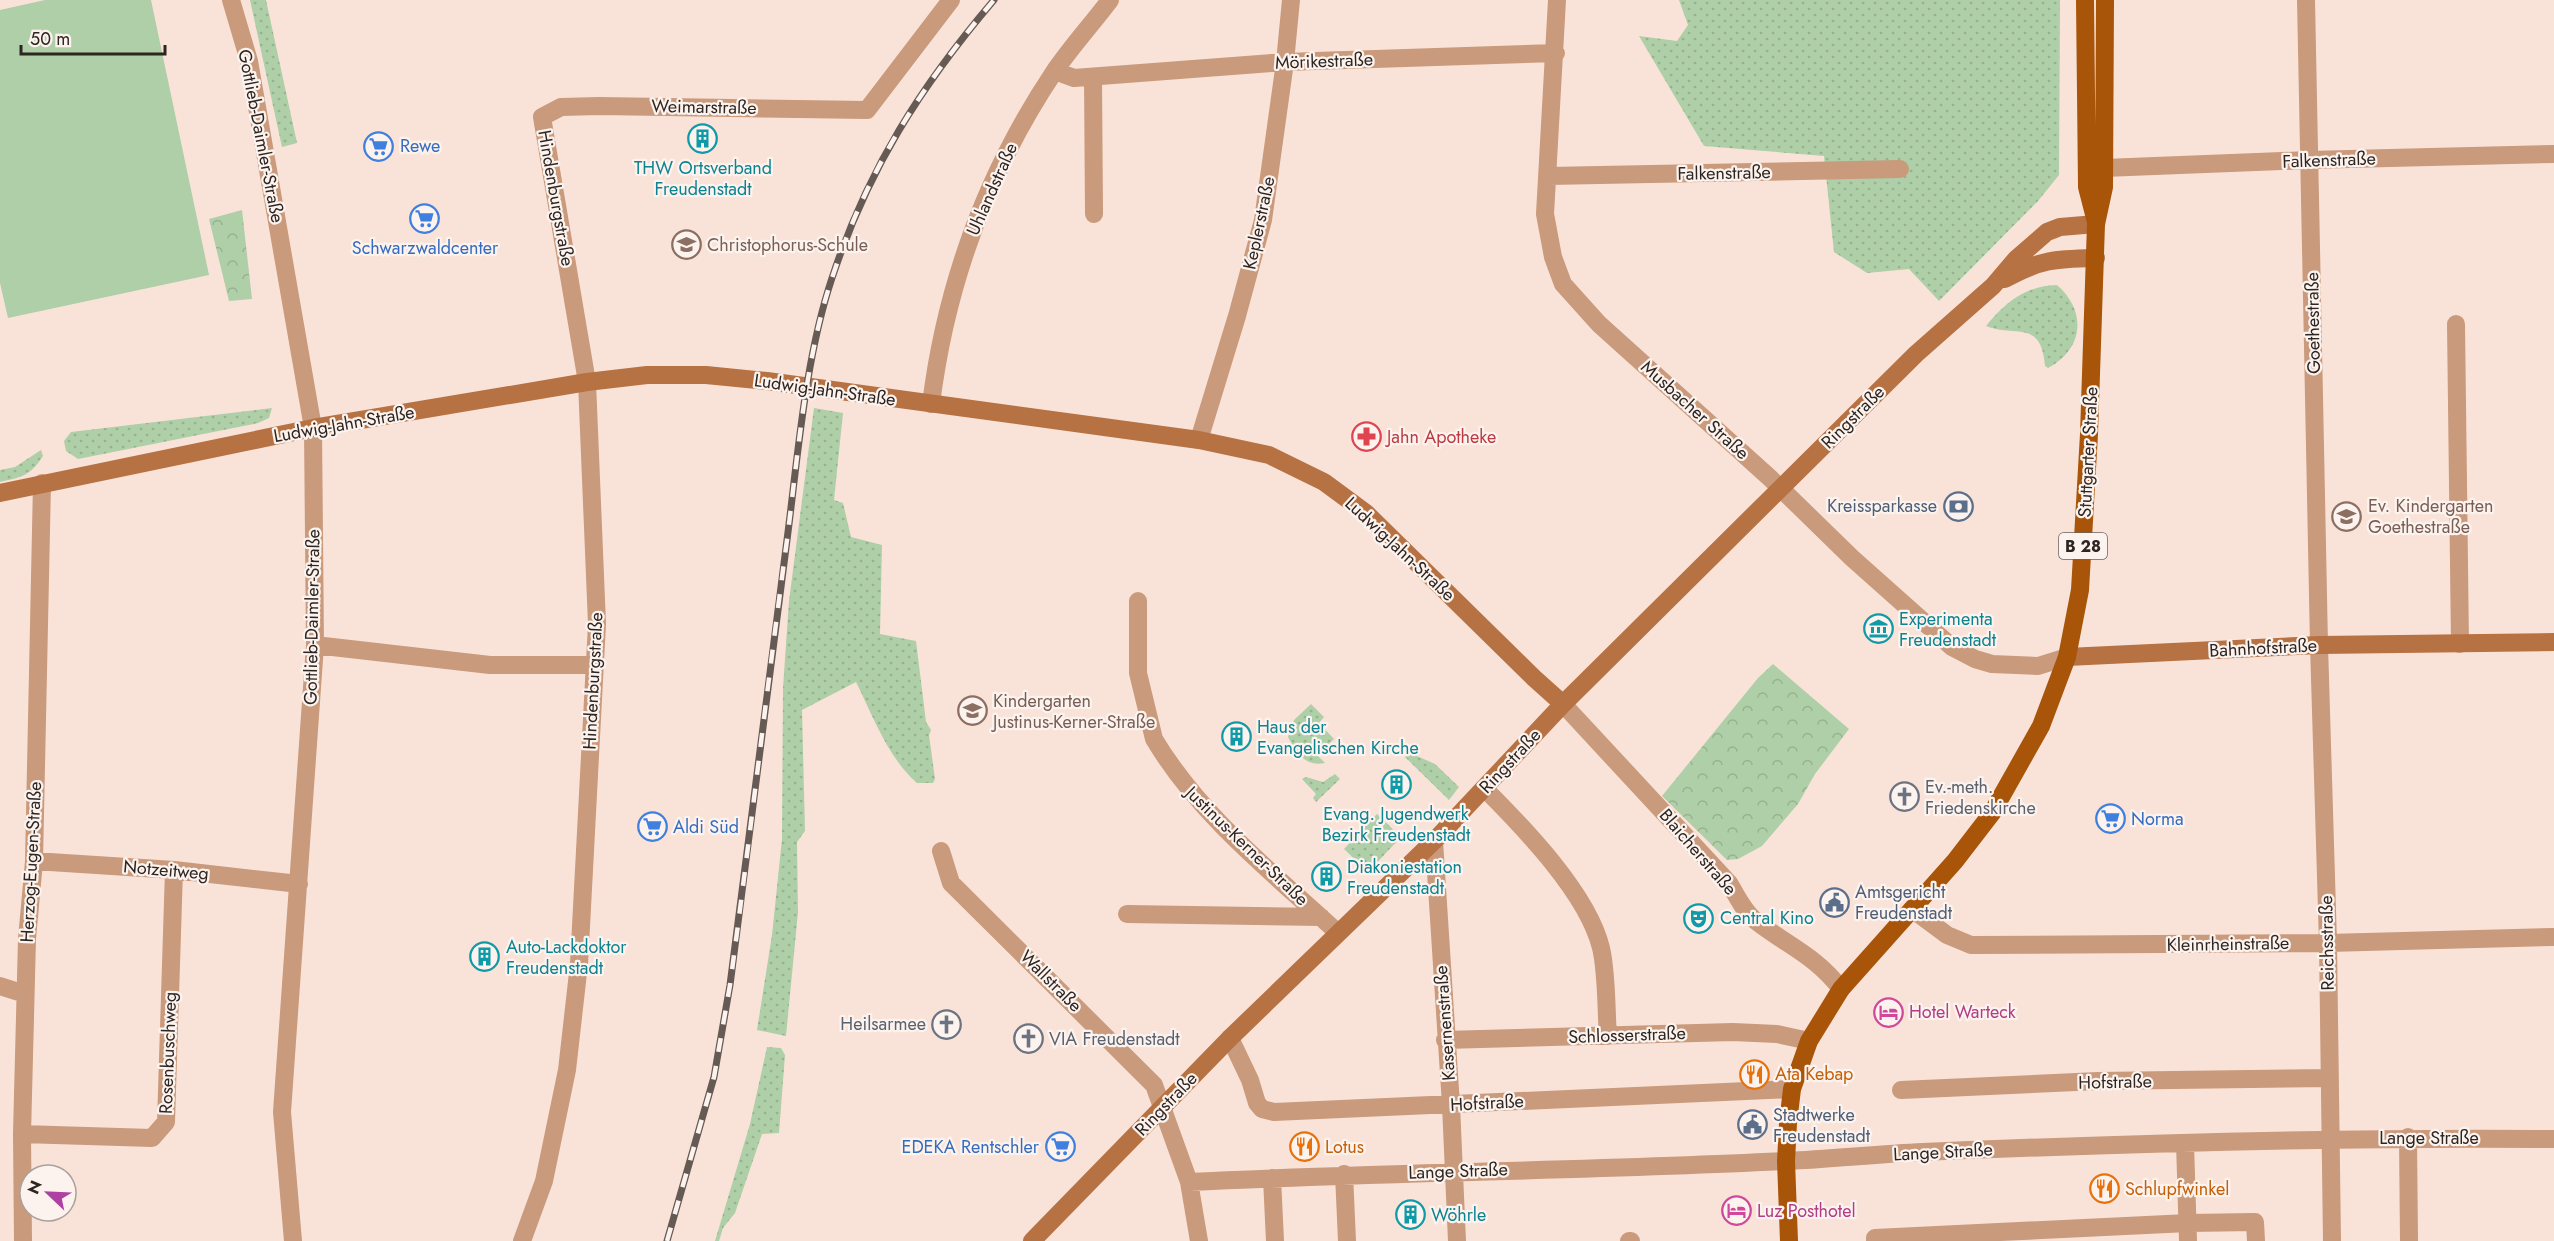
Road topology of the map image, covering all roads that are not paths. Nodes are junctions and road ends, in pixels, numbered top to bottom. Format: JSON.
{"nodes":[{"id":1,"x":231,"y":0,"type":"edge"},
{"id":2,"x":951,"y":0,"type":"edge"},
{"id":3,"x":1110,"y":0,"type":"edge"},
{"id":4,"x":1291,"y":0,"type":"edge"},
{"id":5,"x":1557,"y":0,"type":"edge"},
{"id":6,"x":2085,"y":0,"type":"edge"},
{"id":7,"x":2105,"y":0,"type":"edge"},
{"id":8,"x":2306,"y":0,"type":"edge"},
{"id":9,"x":1556,"y":53,"type":"junction"},
{"id":10,"x":1285,"y":62,"type":"junction"},
{"id":11,"x":1055,"y":71,"type":"junction"},
{"id":12,"x":1093,"y":77,"type":"junction"},
{"id":13,"x":542,"y":117,"type":"joint"},
{"id":14,"x":2554,"y":154,"type":"edge"},
{"id":15,"x":2309,"y":160,"type":"junction"},
{"id":16,"x":2104,"y":168,"type":"junction"},
{"id":17,"x":1899,"y":170,"type":"dead end"},
{"id":18,"x":1548,"y":176,"type":"junction"},
{"id":19,"x":1094,"y":213,"type":"dead end"},
{"id":20,"x":2096,"y":224,"type":"junction"},
{"id":21,"x":2096,"y":258,"type":"junction"},
{"id":22,"x":1993,"y":286,"type":"junction"},
{"id":23,"x":2456,"y":324,"type":"dead end"},
{"id":24,"x":587,"y":382,"type":"junction"},
{"id":25,"x":931,"y":404,"type":"junction"},
{"id":26,"x":313,"y":428,"type":"junction"},
{"id":27,"x":1199,"y":440,"type":"junction"},
{"id":28,"x":42,"y":483,"type":"junction"},
{"id":29,"x":1782,"y":489,"type":"junction"},
{"id":30,"x":0,"y":493,"type":"edge"},
{"id":31,"x":1138,"y":601,"type":"dead end"},
{"id":32,"x":2554,"y":642,"type":"edge"},
{"id":33,"x":2460,"y":644,"type":"junction"},
{"id":34,"x":315,"y":645,"type":"junction"},
{"id":35,"x":2319,"y":645,"type":"junction"},
{"id":36,"x":2067,"y":657,"type":"junction"},
{"id":37,"x":594,"y":665,"type":"junction"},
{"id":38,"x":1563,"y":704,"type":"junction"},
{"id":39,"x":1485,"y":789,"type":"junction"},
{"id":40,"x":1434,"y":841,"type":"junction"},
{"id":41,"x":941,"y":852,"type":"dead end"},
{"id":42,"x":34,"y":861,"type":"junction"},
{"id":43,"x":174,"y":870,"type":"junction"},
{"id":44,"x":299,"y":884,"type":"junction"},
{"id":45,"x":1912,"y":909,"type":"junction"},
{"id":46,"x":1126,"y":914,"type":"dead end"},
{"id":47,"x":1321,"y":917,"type":"junction"},
{"id":48,"x":1337,"y":932,"type":"junction"},
{"id":49,"x":2554,"y":937,"type":"edge"},
{"id":50,"x":2328,"y":943,"type":"junction"},
{"id":51,"x":0,"y":986,"type":"edge"},
{"id":52,"x":1841,"y":989,"type":"junction"},
{"id":53,"x":25,"y":994,"type":"junction"},
{"id":54,"x":1608,"y":1036,"type":"junction"},
{"id":55,"x":1230,"y":1038,"type":"junction"},
{"id":56,"x":1445,"y":1040,"type":"junction"},
{"id":57,"x":1809,"y":1041,"type":"junction"},
{"id":58,"x":2329,"y":1078,"type":"junction"},
{"id":59,"x":1792,"y":1089,"type":"junction"},
{"id":60,"x":1900,"y":1090,"type":"dead end"},
{"id":61,"x":1451,"y":1105,"type":"junction"},
{"id":62,"x":1161,"y":1110,"type":"junction"},
{"id":63,"x":21,"y":1134,"type":"junction"},
{"id":64,"x":2408,"y":1137,"type":"junction"},
{"id":65,"x":2554,"y":1139,"type":"edge"},
{"id":66,"x":2330,"y":1140,"type":"junction"},
{"id":67,"x":2185,"y":1143,"type":"junction"},
{"id":68,"x":1786,"y":1161,"type":"junction"},
{"id":69,"x":1454,"y":1171,"type":"junction"},
{"id":70,"x":1344,"y":1174,"type":"junction"},
{"id":71,"x":1272,"y":1178,"type":"junction"},
{"id":72,"x":1189,"y":1182,"type":"junction"},
{"id":73,"x":2188,"y":1232,"type":"edge"},
{"id":74,"x":23,"y":1241,"type":"edge"},
{"id":75,"x":293,"y":1241,"type":"edge"},
{"id":76,"x":522,"y":1241,"type":"edge"},
{"id":77,"x":1032,"y":1241,"type":"edge"},
{"id":78,"x":1199,"y":1241,"type":"edge"},
{"id":79,"x":1275,"y":1241,"type":"edge"},
{"id":80,"x":1347,"y":1241,"type":"edge"},
{"id":81,"x":1456,"y":1241,"type":"edge"},
{"id":82,"x":1790,"y":1241,"type":"edge"},
{"id":83,"x":1875,"y":1241,"type":"edge"},
{"id":84,"x":2256,"y":1241,"type":"edge"},
{"id":85,"x":2332,"y":1241,"type":"edge"},
{"id":86,"x":2409,"y":1241,"type":"edge"}],
"edges":[{"from":1,"to":26,"type":"street","name":"Gottlieb-Daimler-Straße"},
{"from":2,"to":13,"type":"street","name":"Weimarstraße"},
{"from":3,"to":11,"type":"street","name":"Uhlandstraße"},
{"from":4,"to":10,"type":"street","name":"Keplerstraße"},
{"from":5,"to":9,"type":"street","name":"Musbacher Straße"},
{"from":6,"to":20,"type":"main road","name":"Stuttgarter Straße","number":"B 28"},
{"from":7,"to":16,"type":"main road","name":"Stuttgarter Straße","number":"B 28"},
{"from":8,"to":15,"type":"street","name":"Goethestraße"},
{"from":9,"to":10,"type":"street","name":"Mörikestraße"},
{"from":9,"to":18,"type":"street","name":"Musbacher Straße"},
{"from":10,"to":12,"type":"street","name":"Mörikestraße"},
{"from":10,"to":27,"type":"street","name":"Keplerstraße"},
{"from":11,"to":12,"type":"street","name":"Mörikestraße"},
{"from":11,"to":25,"type":"street","name":"Uhlandstraße"},
{"from":12,"to":19,"type":"street"},
{"from":13,"to":24,"type":"street","name":"Hindenburgstraße"},
{"from":14,"to":15,"type":"street","name":"Falkenstraße"},
{"from":15,"to":16,"type":"street","name":"Falkenstraße"},
{"from":15,"to":35,"type":"street","name":"Goethestraße"},
{"from":16,"to":20,"type":"main road","name":"Stuttgarter Straße","number":"B 28"},
{"from":17,"to":18,"type":"street","name":"Falkenstraße"},
{"from":18,"to":29,"type":"street","name":"Musbacher Straße"},
{"from":20,"to":21,"type":"main road","name":"Stuttgarter Straße","number":"B 28"},
{"from":20,"to":22,"type":"street","name":"Ringstraße"},
{"from":21,"to":22,"type":"street","name":"Ringstraße"},
{"from":21,"to":36,"type":"main road","name":"Stuttgarter Straße","number":"B 28"},
{"from":22,"to":29,"type":"street","name":"Ringstraße"},
{"from":23,"to":33,"type":"street"},
{"from":24,"to":25,"type":"street","name":"Ludwig-Jahn-Straße"},
{"from":24,"to":26,"type":"street","name":"Ludwig-Jahn-Straße"},
{"from":24,"to":37,"type":"street","name":"Hindenburgstraße"},
{"from":25,"to":27,"type":"street","name":"Ludwig-Jahn-Straße"},
{"from":26,"to":28,"type":"street","name":"Ludwig-Jahn-Straße"},
{"from":26,"to":34,"type":"street","name":"Gottlieb-Daimler-Straße"},
{"from":27,"to":38,"type":"street","name":"Ludwig-Jahn-Straße"},
{"from":28,"to":30,"type":"street","name":"Ludwig-Jahn-Straße"},
{"from":28,"to":42,"type":"street","name":"Herzog-Eugen-Straße"},
{"from":29,"to":36,"type":"street","name":"Musbacher Straße"},
{"from":29,"to":38,"type":"street","name":"Ringstraße"},
{"from":31,"to":47,"type":"street","name":"Justinus-Kerner-Straße"},
{"from":32,"to":33,"type":"street","name":"Bahnhofstraße"},
{"from":33,"to":35,"type":"street","name":"Bahnhofstraße"},
{"from":34,"to":37,"type":"street"},
{"from":34,"to":44,"type":"street","name":"Gottlieb-Daimler-Straße"},
{"from":35,"to":36,"type":"street","name":"Bahnhofstraße"},
{"from":35,"to":50,"type":"street","name":"Reichsstraße"},
{"from":36,"to":45,"type":"main road","name":"Stuttgarter Straße","number":"B 28"},
{"from":37,"to":76,"type":"street","name":"Hindenburgstraße"},
{"from":38,"to":39,"type":"street","name":"Ringstraße"},
{"from":38,"to":52,"type":"street","name":"Blaicherstraße"},
{"from":39,"to":40,"type":"street","name":"Ringstraße"},
{"from":39,"to":54,"type":"street"},
{"from":40,"to":48,"type":"street","name":"Ringstraße"},
{"from":40,"to":56,"type":"street","name":"Kasernenstraße"},
{"from":41,"to":62,"type":"street","name":"Wallstraße"},
{"from":42,"to":43,"type":"street","name":"Notzeitweg"},
{"from":42,"to":53,"type":"street","name":"Herzog-Eugen-Straße"},
{"from":43,"to":44,"type":"street","name":"Notzeitweg"},
{"from":43,"to":63,"type":"street","name":"Rosenbuschweg"},
{"from":44,"to":75,"type":"street","name":"Gottlieb-Daimler-Straße"},
{"from":45,"to":50,"type":"street","name":"Kleinrheinstraße"},
{"from":45,"to":52,"type":"main road","name":"Stuttgarter Straße","number":"B 28"},
{"from":46,"to":47,"type":"street","name":"Justinus-Kerner-Straße"},
{"from":47,"to":48,"type":"street","name":"Justinus-Kerner-Straße"},
{"from":48,"to":55,"type":"street","name":"Ringstraße"},
{"from":49,"to":50,"type":"street","name":"Kleinrheinstraße"},
{"from":50,"to":58,"type":"street","name":"Reichsstraße"},
{"from":51,"to":53,"type":"street"},
{"from":52,"to":57,"type":"main road","name":"Stuttgarter Straße","number":"B 28"},
{"from":53,"to":63,"type":"street","name":"Herzog-Eugen-Straße"},
{"from":54,"to":56,"type":"street","name":"Schlosserstraße"},
{"from":54,"to":57,"type":"street","name":"Schlosserstraße"},
{"from":55,"to":61,"type":"street","name":"Hofstraße"},
{"from":55,"to":62,"type":"street","name":"Ringstraße"},
{"from":56,"to":61,"type":"street","name":"Kasernenstraße"},
{"from":57,"to":59,"type":"main road","name":"Stuttgarter Straße","number":"B 28"},
{"from":58,"to":60,"type":"street","name":"Hofstraße"},
{"from":58,"to":66,"type":"street","name":"Reichsstraße"},
{"from":59,"to":61,"type":"street","name":"Hofstraße"},
{"from":59,"to":68,"type":"main road","name":"Stuttgarter Straße","number":"B 28"},
{"from":61,"to":69,"type":"street","name":"Kasernenstraße"},
{"from":62,"to":72,"type":"street","name":"Wallstraße"},
{"from":62,"to":77,"type":"street","name":"Ringstraße"},
{"from":63,"to":74,"type":"street","name":"Herzog-Eugen-Straße"},
{"from":64,"to":65,"type":"street","name":"Lange Straße"},
{"from":64,"to":66,"type":"street","name":"Lange Straße"},
{"from":64,"to":86,"type":"street"},
{"from":66,"to":67,"type":"street","name":"Lange Straße"},
{"from":66,"to":85,"type":"street","name":"Reichsstraße"},
{"from":67,"to":68,"type":"street","name":"Lange Straße"},
{"from":67,"to":73,"type":"street"},
{"from":68,"to":69,"type":"street","name":"Lange Straße"},
{"from":68,"to":82,"type":"main road","name":"Stuttgarter Straße","number":"B 28"},
{"from":69,"to":70,"type":"street","name":"Lange Straße"},
{"from":69,"to":81,"type":"street","name":"Kasernenstraße"},
{"from":70,"to":71,"type":"street","name":"Lange Straße"},
{"from":70,"to":80,"type":"street"},
{"from":71,"to":72,"type":"street","name":"Lange Straße"},
{"from":71,"to":79,"type":"street"},
{"from":72,"to":78,"type":"street","name":"Wallstraße"},
{"from":73,"to":83,"type":"street"},
{"from":73,"to":84,"type":"street"}]}
